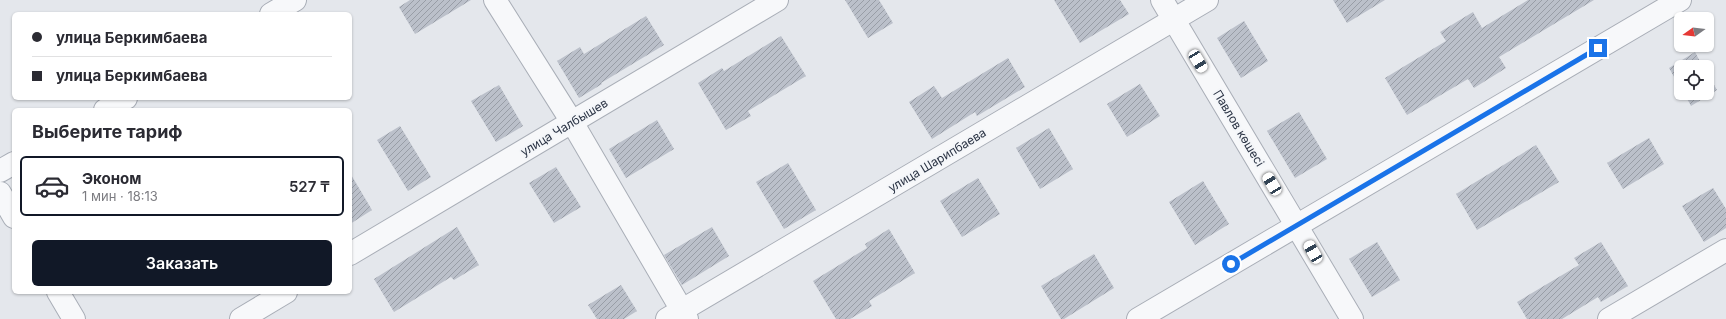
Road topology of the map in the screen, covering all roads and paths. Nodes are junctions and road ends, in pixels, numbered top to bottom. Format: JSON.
{"nodes":[{"id":1,"x":295,"y":0,"type":"edge"},
{"id":2,"x":495,"y":0,"type":"edge"},
{"id":3,"x":777,"y":0,"type":"edge"},
{"id":4,"x":1162,"y":0,"type":"edge"},
{"id":5,"x":1206,"y":0,"type":"edge"},
{"id":6,"x":1680,"y":0,"type":"edge"},
{"id":7,"x":274,"y":12,"type":"edge"},
{"id":8,"x":1173,"y":20,"type":"junction"},
{"id":9,"x":122,"y":100,"type":"edge"},
{"id":10,"x":108,"y":108,"type":"edge"},
{"id":11,"x":572,"y":122,"type":"junction"},
{"id":12,"x":12,"y":164,"type":"edge"},
{"id":13,"x":0,"y":171,"type":"edge"},
{"id":14,"x":0,"y":193,"type":"edge"},
{"id":15,"x":12,"y":214,"type":"edge"},
{"id":16,"x":1297,"y":225,"type":"junction"},
{"id":17,"x":1726,"y":250,"type":"edge"},
{"id":18,"x":352,"y":253,"type":"edge"},
{"id":19,"x":59,"y":294,"type":"edge"},
{"id":20,"x":283,"y":294,"type":"edge"},
{"id":21,"x":679,"y":316,"type":"edge"},
{"id":22,"x":74,"y":319,"type":"edge"},
{"id":23,"x":241,"y":319,"type":"edge"},
{"id":24,"x":1138,"y":319,"type":"edge"},
{"id":25,"x":1352,"y":319,"type":"edge"},
{"id":26,"x":1609,"y":319,"type":"edge"}],
"edges":[{"from":1,"to":7,"type":"street"},
{"from":2,"to":11,"type":"street"},
{"from":3,"to":11,"type":"street","name":"улица Чалбышев"},
{"from":4,"to":8,"type":"street","name":"Павлов көшесі"},
{"from":5,"to":8,"type":"street","name":"улица Шарипбаева"},
{"from":6,"to":16,"type":"street"},
{"from":8,"to":16,"type":"street","name":"Павлов көшесі"},
{"from":8,"to":21,"type":"street","name":"улица Шарипбаева"},
{"from":9,"to":10,"type":"street"},
{"from":11,"to":18,"type":"street","name":"улица Чалбышев"},
{"from":11,"to":21,"type":"street"},
{"from":12,"to":13,"type":"street"},
{"from":14,"to":15,"type":"street"},
{"from":16,"to":24,"type":"street"},
{"from":16,"to":25,"type":"street","name":"Павлов көшесі"},
{"from":17,"to":26,"type":"street"},
{"from":19,"to":22,"type":"street"},
{"from":20,"to":23,"type":"street"}]}
